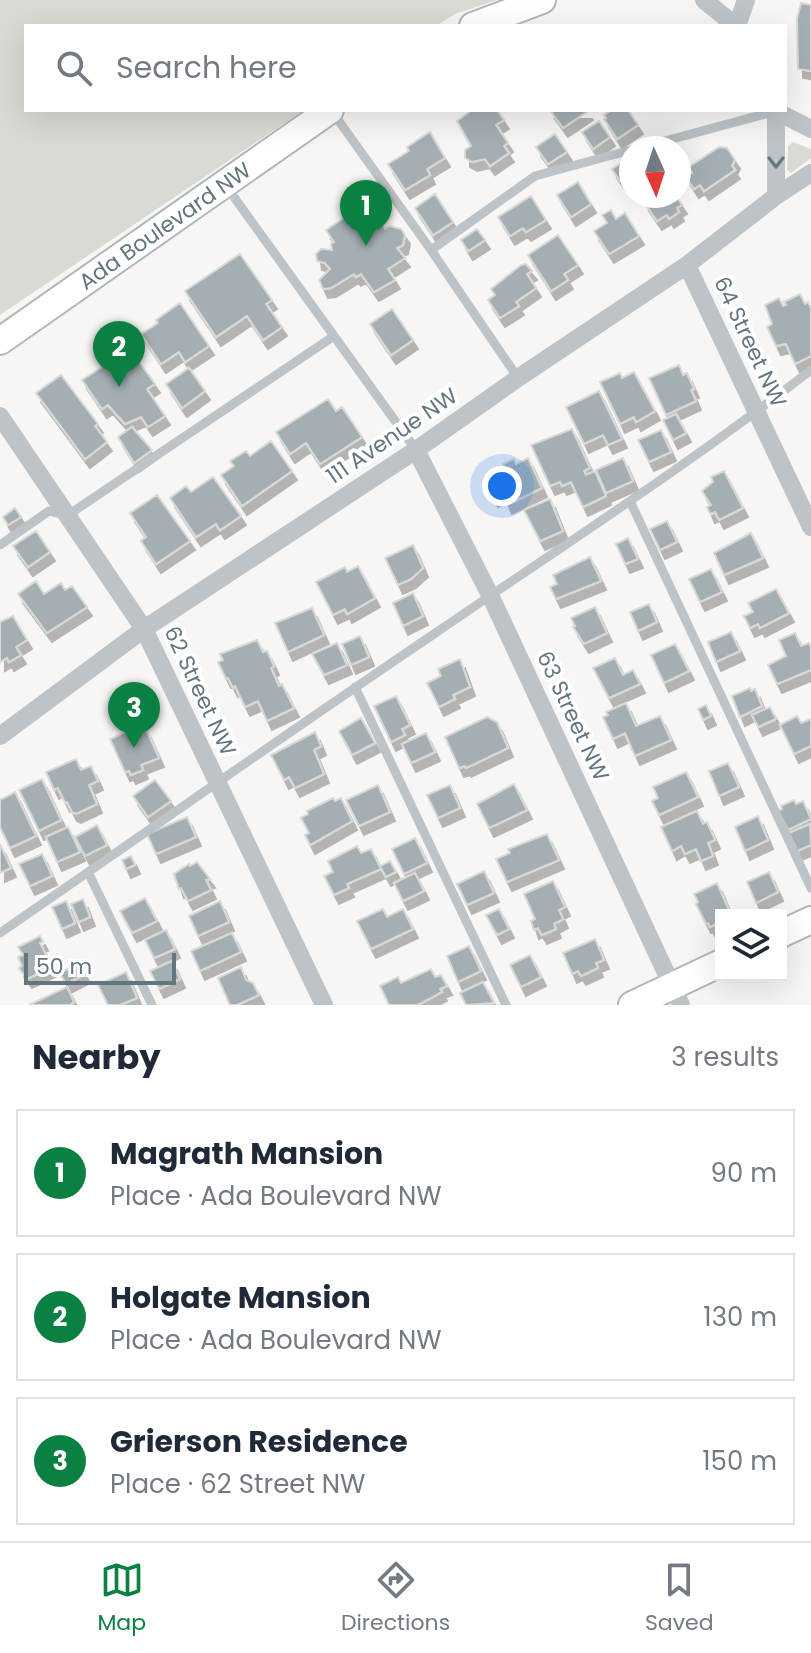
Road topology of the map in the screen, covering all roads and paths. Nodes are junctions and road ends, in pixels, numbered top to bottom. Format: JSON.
{"nodes":[{"id":1,"x":542,"y":0,"type":"edge"},
{"id":2,"x":704,"y":0,"type":"edge"},
{"id":3,"x":746,"y":0,"type":"edge"},
{"id":4,"x":478,"y":24,"type":"edge"},
{"id":5,"x":734,"y":24,"type":"edge"},
{"id":6,"x":737,"y":24,"type":"edge"},
{"id":7,"x":327,"y":112,"type":"edge"},
{"id":8,"x":331,"y":112,"type":"edge"},
{"id":9,"x":772,"y":112,"type":"edge"},
{"id":10,"x":776,"y":112,"type":"edge"},
{"id":11,"x":778,"y":112,"type":"edge"},
{"id":12,"x":811,"y":129,"type":"edge"},
{"id":13,"x":683,"y":136,"type":"edge"},
{"id":14,"x":619,"y":153,"type":"edge"},
{"id":15,"x":811,"y":173,"type":"edge"},
{"id":16,"x":225,"y":184,"type":"junction"},
{"id":17,"x":776,"y":196,"type":"junction"},
{"id":18,"x":431,"y":250,"type":"junction"},
{"id":19,"x":687,"y":265,"type":"junction"},
{"id":20,"x":334,"y":336,"type":"junction"},
{"id":21,"x":0,"y":341,"type":"edge"},
{"id":22,"x":811,"y":370,"type":"edge"},
{"id":23,"x":518,"y":378,"type":"junction"},
{"id":24,"x":757,"y":412,"type":"junction"},
{"id":25,"x":0,"y":416,"type":"edge"},
{"id":26,"x":416,"y":450,"type":"junction"},
{"id":27,"x":630,"y":501,"type":"junction"},
{"id":28,"x":68,"y":515,"type":"junction"},
{"id":29,"x":811,"y":527,"type":"edge"},
{"id":30,"x":0,"y":545,"type":"edge"},
{"id":31,"x":490,"y":595,"type":"junction"},
{"id":32,"x":144,"y":629,"type":"junction"},
{"id":33,"x":355,"y":687,"type":"junction"},
{"id":34,"x":0,"y":736,"type":"edge"},
{"id":35,"x":217,"y":782,"type":"junction"},
{"id":36,"x":88,"y":872,"type":"junction"},
{"id":37,"x":811,"y":888,"type":"edge"},
{"id":38,"x":811,"y":920,"type":"edge"},
{"id":39,"x":787,"y":931,"type":"edge"},
{"id":40,"x":0,"y":933,"type":"edge"},
{"id":41,"x":715,"y":967,"type":"edge"},
{"id":42,"x":676,"y":996,"type":"edge"},
{"id":43,"x":152,"y":1005,"type":"edge"},
{"id":44,"x":324,"y":1005,"type":"edge"},
{"id":45,"x":506,"y":1005,"type":"edge"},
{"id":46,"x":632,"y":1005,"type":"edge"}],
"edges":[{"from":1,"to":4,"type":"street"},
{"from":2,"to":5,"type":"street"},
{"from":3,"to":6,"type":"street"},
{"from":7,"to":16,"type":"street","name":"Ada Boulevard NW"},
{"from":8,"to":18,"type":"lane"},
{"from":9,"to":13,"type":"lane"},
{"from":10,"to":17,"type":"street","one_way":true},
{"from":11,"to":12,"type":"street"},
{"from":14,"to":18,"type":"lane"},
{"from":15,"to":17,"type":"street","name":"111 Avenue NW"},
{"from":16,"to":20,"type":"lane"},
{"from":16,"to":21,"type":"street","name":"Ada Boulevard NW"},
{"from":17,"to":19,"type":"street","name":"111 Avenue NW"},
{"from":18,"to":23,"type":"lane"},
{"from":19,"to":23,"type":"street","name":"111 Avenue NW"},
{"from":19,"to":24,"type":"street","name":"64 Street NW"},
{"from":20,"to":26,"type":"lane"},
{"from":20,"to":28,"type":"lane"},
{"from":22,"to":24,"type":"lane"},
{"from":23,"to":26,"type":"street","name":"111 Avenue NW"},
{"from":24,"to":27,"type":"lane"},
{"from":24,"to":29,"type":"street","name":"64 Street NW"},
{"from":25,"to":28,"type":"street","name":"62 Street NW"},
{"from":26,"to":31,"type":"street","name":"63 Street NW"},
{"from":26,"to":32,"type":"street","name":"111 Avenue NW"},
{"from":27,"to":31,"type":"lane"},
{"from":27,"to":37,"type":"lane"},
{"from":28,"to":30,"type":"lane"},
{"from":28,"to":32,"type":"street","name":"62 Street NW"},
{"from":31,"to":33,"type":"lane"},
{"from":31,"to":42,"type":"street","name":"63 Street NW"},
{"from":32,"to":34,"type":"street","name":"111 Avenue NW"},
{"from":32,"to":35,"type":"street","name":"62 Street NW"},
{"from":33,"to":35,"type":"lane"},
{"from":33,"to":45,"type":"lane"},
{"from":35,"to":36,"type":"lane"},
{"from":35,"to":44,"type":"street","name":"62 Street NW"},
{"from":36,"to":40,"type":"lane"},
{"from":36,"to":43,"type":"lane"},
{"from":38,"to":39,"type":"street"},
{"from":41,"to":42,"type":"street"},
{"from":42,"to":46,"type":"street"}]}
